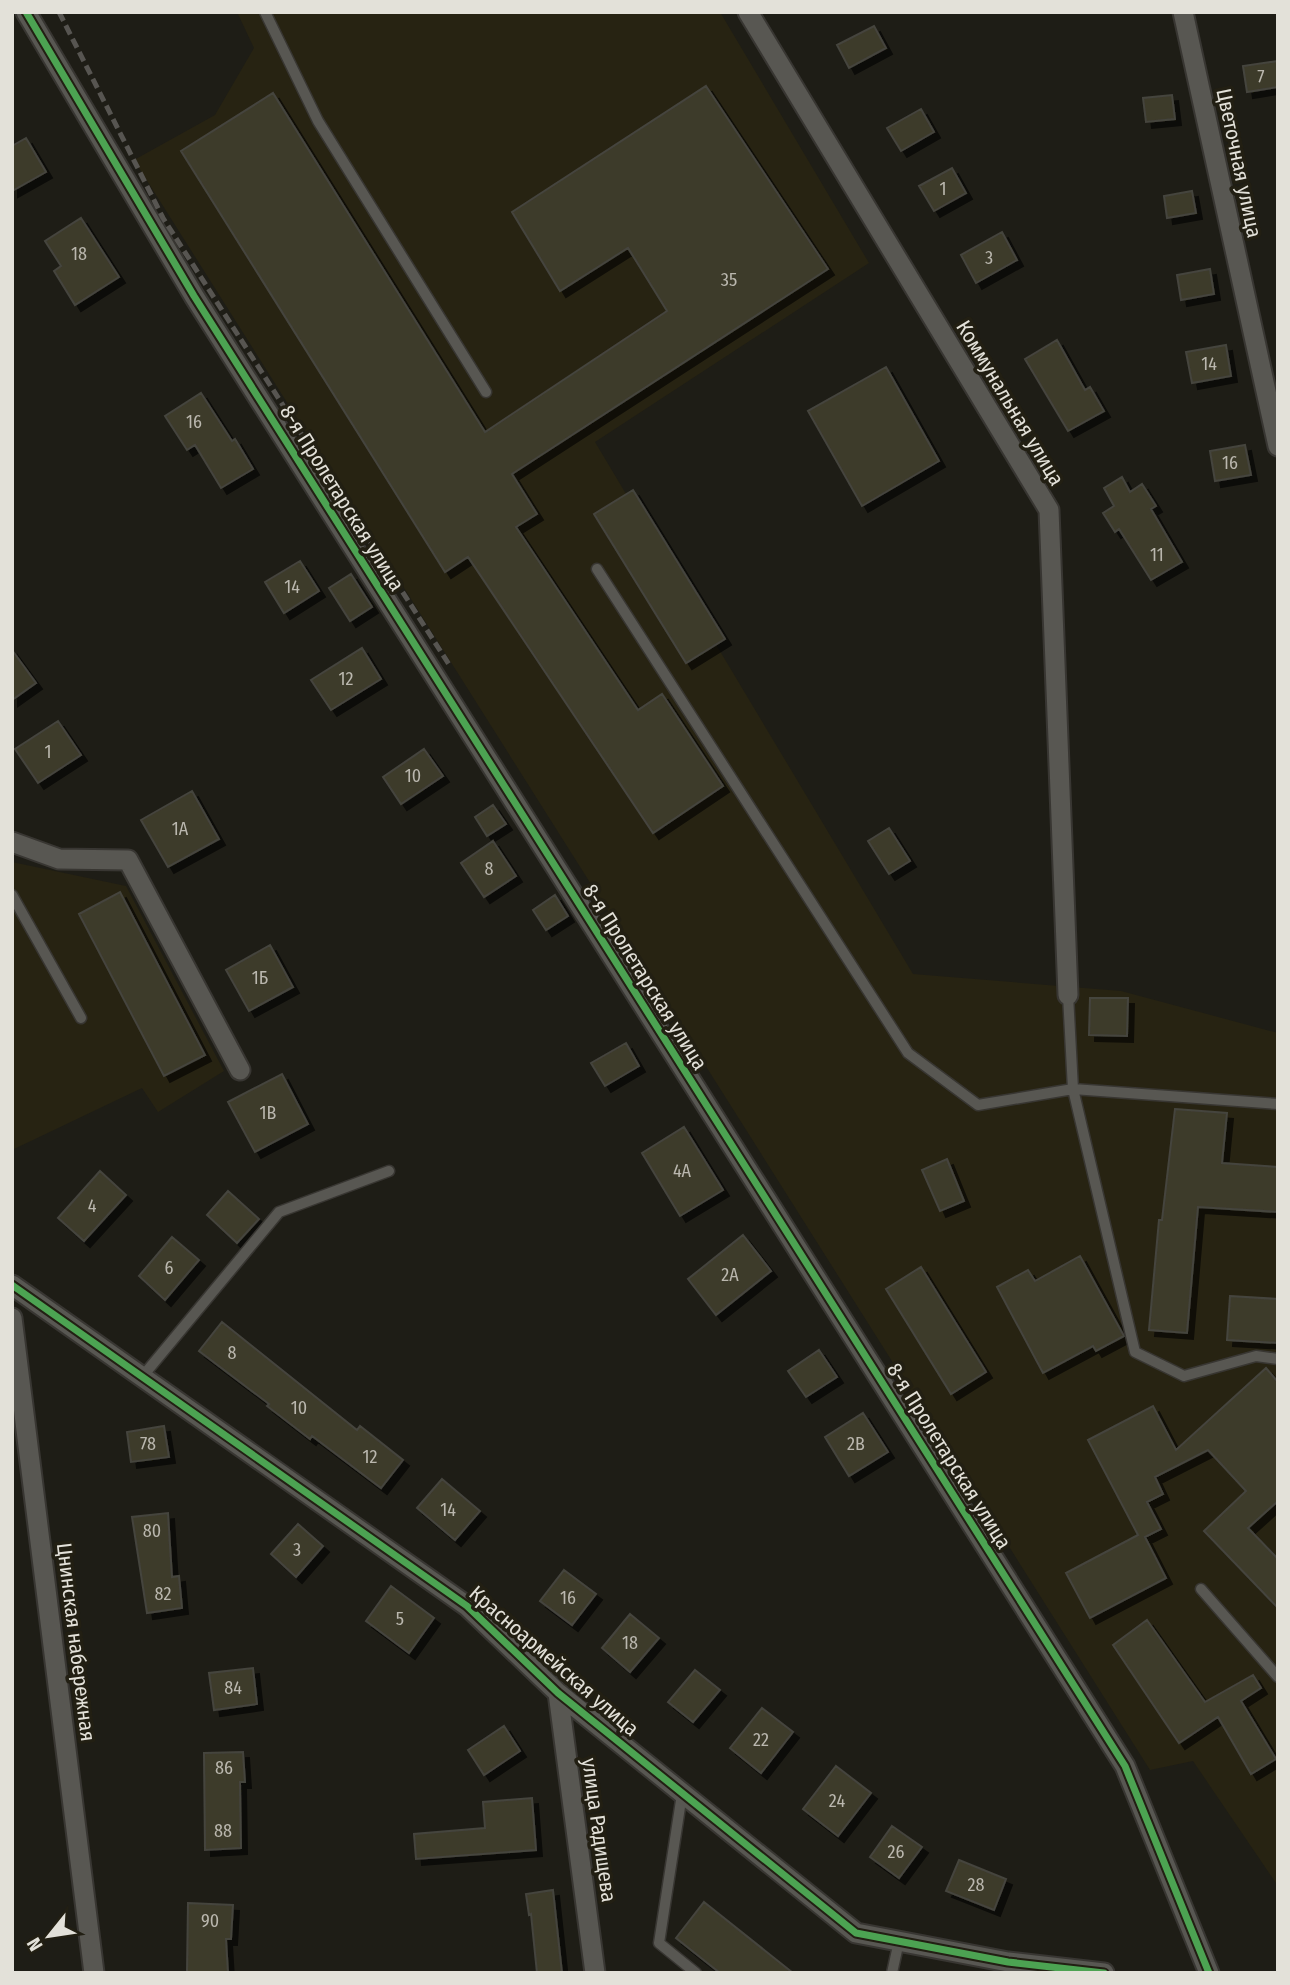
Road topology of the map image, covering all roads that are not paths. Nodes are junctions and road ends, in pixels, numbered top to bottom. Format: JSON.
{"nodes":[{"id":1,"x":26,"y":12,"type":"edge"},
{"id":2,"x":265,"y":12,"type":"edge"},
{"id":3,"x":748,"y":12,"type":"edge"},
{"id":4,"x":1183,"y":12,"type":"edge"},
{"id":5,"x":486,"y":392,"type":"dead end"},
{"id":6,"x":1278,"y":446,"type":"edge"},
{"id":7,"x":597,"y":569,"type":"dead end"},
{"id":8,"x":12,"y":842,"type":"edge"},
{"id":9,"x":12,"y":895,"type":"edge"},
{"id":10,"x":1068,"y":995,"type":"joint"},
{"id":11,"x":82,"y":1018,"type":"dead end"},
{"id":12,"x":240,"y":1070,"type":"dead end"},
{"id":13,"x":1073,"y":1089,"type":"junction"},
{"id":14,"x":1278,"y":1104,"type":"edge"},
{"id":15,"x":389,"y":1171,"type":"dead end"},
{"id":16,"x":12,"y":1285,"type":"edge"},
{"id":17,"x":12,"y":1318,"type":"edge"},
{"id":18,"x":1278,"y":1359,"type":"edge"},
{"id":19,"x":142,"y":1377,"type":"junction"},
{"id":20,"x":1201,"y":1589,"type":"dead end"},
{"id":21,"x":1278,"y":1677,"type":"edge"},
{"id":22,"x":558,"y":1693,"type":"junction"},
{"id":23,"x":682,"y":1794,"type":"junction"},
{"id":24,"x":899,"y":1941,"type":"junction"},
{"id":25,"x":94,"y":1973,"type":"edge"},
{"id":26,"x":595,"y":1973,"type":"edge"},
{"id":27,"x":696,"y":1973,"type":"edge"},
{"id":28,"x":892,"y":1973,"type":"edge"},
{"id":29,"x":1104,"y":1973,"type":"edge"},
{"id":30,"x":1209,"y":1973,"type":"edge"}],
"edges":[{"from":1,"to":30,"type":"street","name":"8-я Пролетарская улица"},
{"from":2,"to":5,"type":"lane"},
{"from":3,"to":10,"type":"street","name":"Коммунальная улица"},
{"from":4,"to":6,"type":"street","name":"Цветочная улица"},
{"from":7,"to":13,"type":"lane"},
{"from":8,"to":12,"type":"street"},
{"from":9,"to":11,"type":"lane"},
{"from":10,"to":13,"type":"lane"},
{"from":13,"to":14,"type":"lane"},
{"from":13,"to":18,"type":"lane"},
{"from":15,"to":19,"type":"lane"},
{"from":16,"to":19,"type":"street","name":"Красноармейская улица"},
{"from":17,"to":25,"type":"street","name":"Цнинская набережная"},
{"from":19,"to":22,"type":"street","name":"Красноармейская улица"},
{"from":20,"to":21,"type":"lane"},
{"from":22,"to":23,"type":"street","name":"Красноармейская улица"},
{"from":22,"to":26,"type":"street","name":"улица Радищева"},
{"from":23,"to":24,"type":"street","name":"Красноармейская улица"},
{"from":23,"to":27,"type":"lane"},
{"from":24,"to":28,"type":"lane"},
{"from":24,"to":29,"type":"street","name":"Красноармейская улица"}]}
